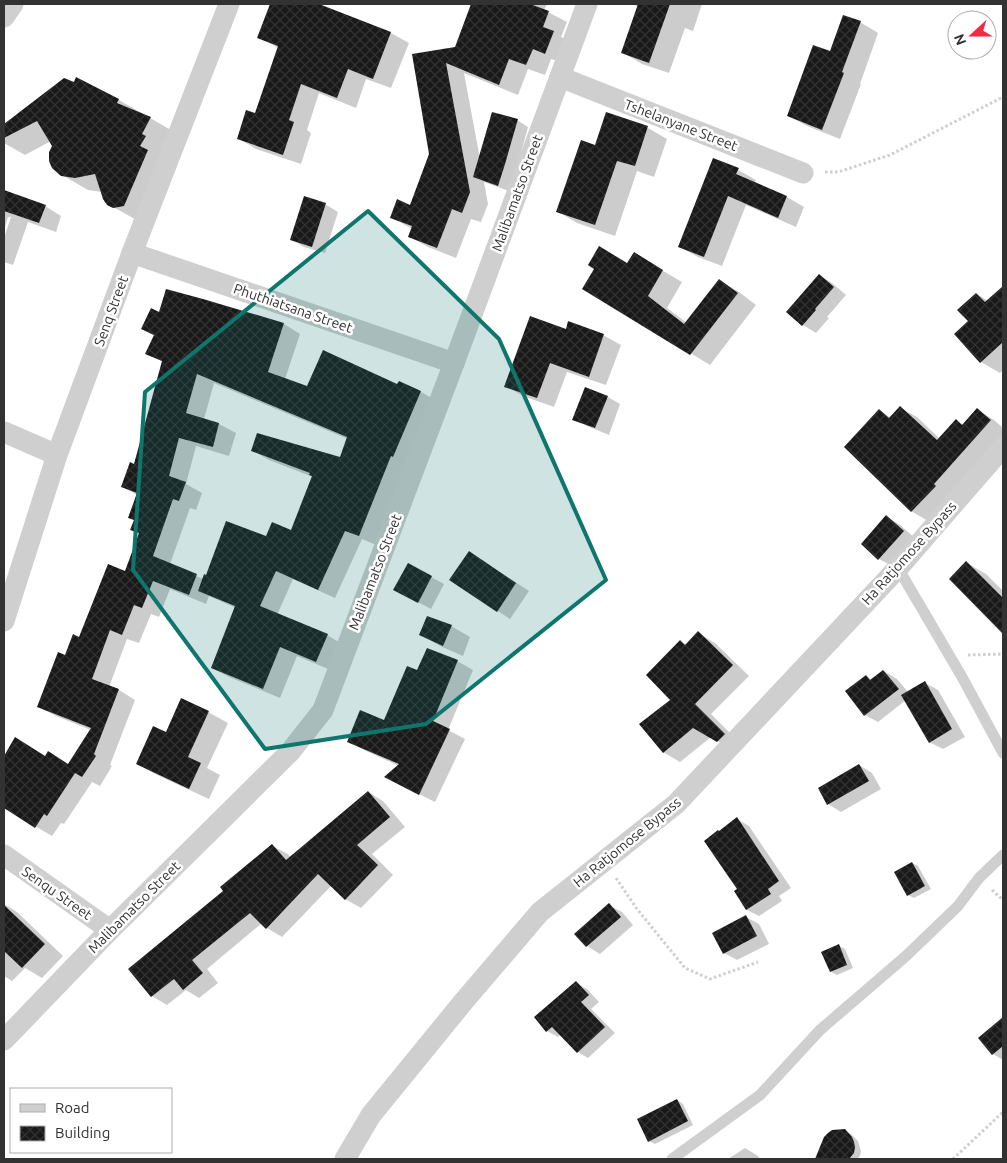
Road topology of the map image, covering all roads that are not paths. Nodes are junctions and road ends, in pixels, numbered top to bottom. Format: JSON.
{"nodes":[{"id":1,"x":13,"y":4,"type":"edge"},
{"id":2,"x":229,"y":4,"type":"edge"},
{"id":3,"x":587,"y":4,"type":"edge"},
{"id":4,"x":4,"y":17,"type":"edge"},
{"id":5,"x":560,"y":78,"type":"junction"},
{"id":6,"x":803,"y":173,"type":"road end"},
{"id":7,"x":132,"y":253,"type":"junction"},
{"id":8,"x":454,"y":363,"type":"junction"},
{"id":9,"x":4,"y":432,"type":"edge"},
{"id":10,"x":1003,"y":447,"type":"edge"},
{"id":11,"x":57,"y":455,"type":"junction"},
{"id":12,"x":898,"y":568,"type":"junction"},
{"id":13,"x":4,"y":621,"type":"edge"},
{"id":14,"x":1003,"y":753,"type":"edge"},
{"id":15,"x":4,"y":855,"type":"edge"},
{"id":16,"x":1003,"y":855,"type":"edge"},
{"id":17,"x":110,"y":930,"type":"junction"},
{"id":18,"x":4,"y":1040,"type":"edge"},
{"id":19,"x":345,"y":1159,"type":"edge"},
{"id":20,"x":672,"y":1159,"type":"edge"}],
"edges":[{"from":1,"to":4,"type":"street"},
{"from":2,"to":7,"type":"street","name":"Senq Street"},
{"from":3,"to":5,"type":"street","name":"Malibamatso Street"},
{"from":5,"to":6,"type":"street","name":"Tshelanyane Street"},
{"from":5,"to":8,"type":"street","name":"Malibamatso Street"},
{"from":7,"to":8,"type":"street","name":"Phuthiatsana Street"},
{"from":7,"to":11,"type":"street","name":"Senq Street"},
{"from":8,"to":17,"type":"street","name":"Malibamatso Street"},
{"from":9,"to":11,"type":"street"},
{"from":10,"to":12,"type":"street","name":"Ha Ratjomose Bypass"},
{"from":11,"to":13,"type":"street","name":"Senq Street"},
{"from":12,"to":14,"type":"lane"},
{"from":12,"to":19,"type":"street","name":"Ha Ratjomose Bypass"},
{"from":15,"to":17,"type":"street","name":"Senqu Street"},
{"from":16,"to":20,"type":"lane"},
{"from":17,"to":18,"type":"street","name":"Malibamatso Street"}]}
